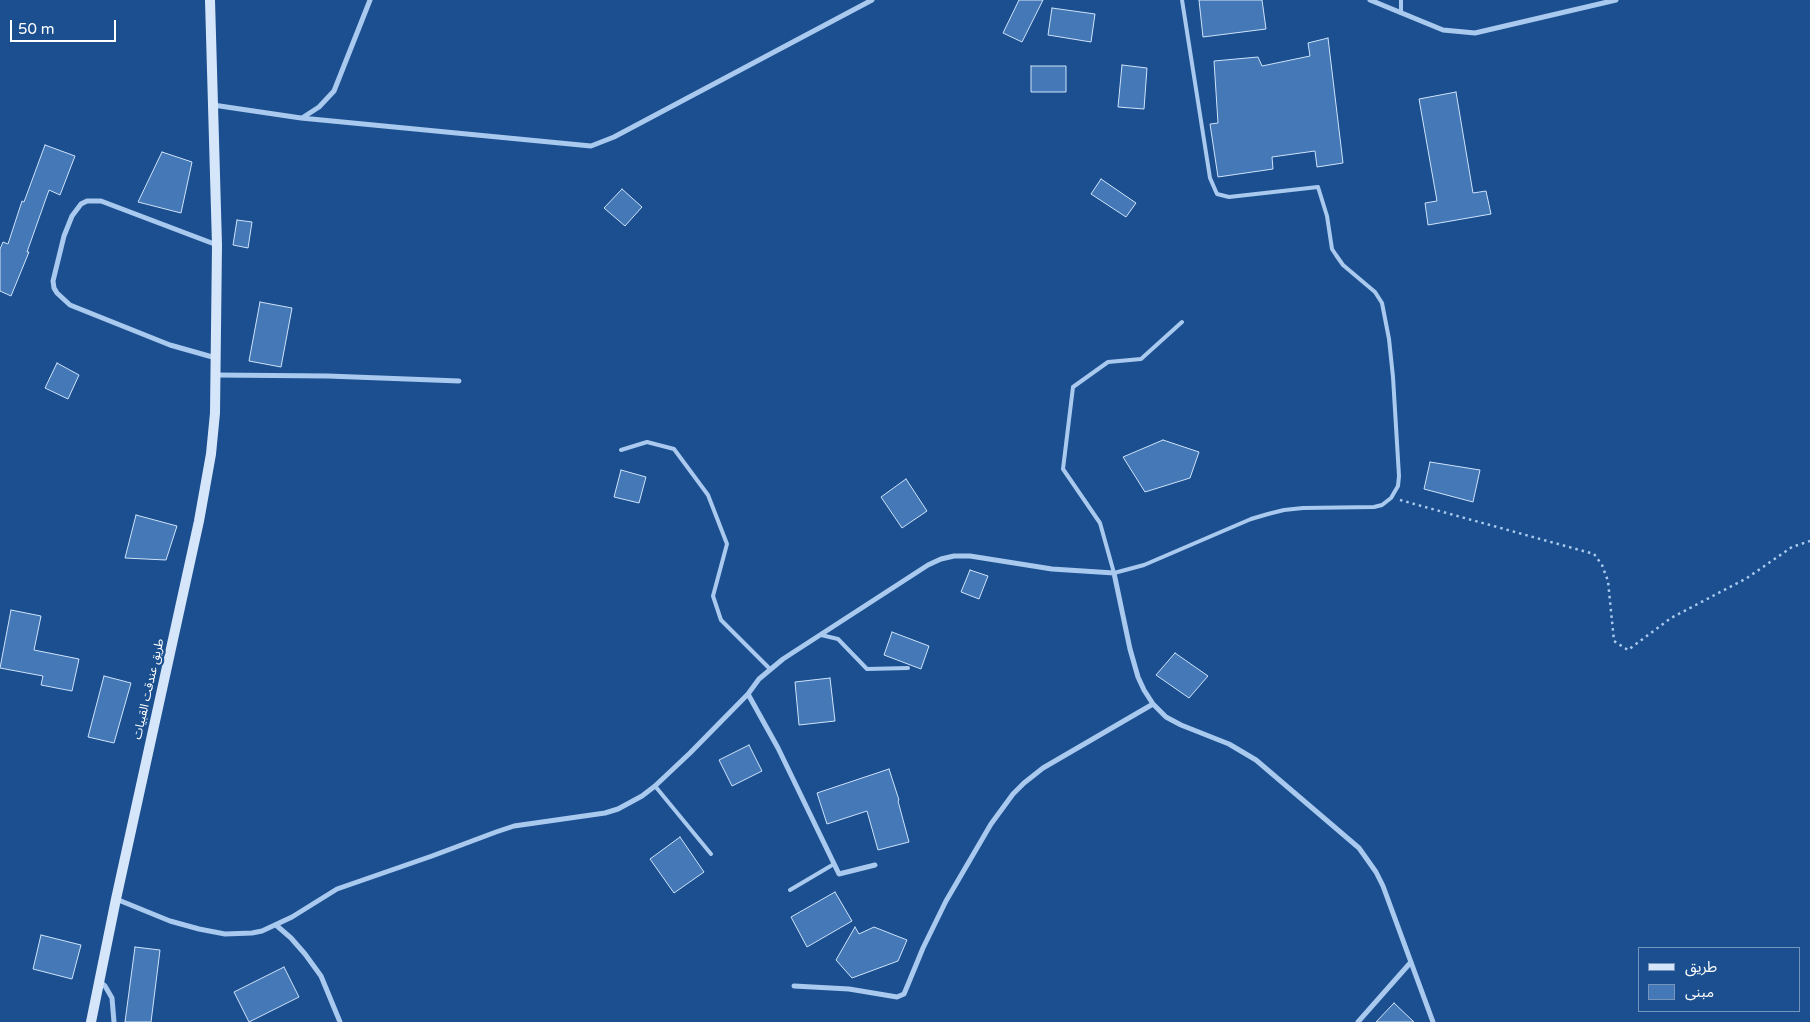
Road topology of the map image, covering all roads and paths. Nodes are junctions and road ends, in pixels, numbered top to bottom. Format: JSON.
{"nodes":[{"id":1,"x":210,"y":0,"type":"edge"},
{"id":2,"x":370,"y":0,"type":"edge"},
{"id":3,"x":872,"y":0,"type":"edge"},
{"id":4,"x":1182,"y":0,"type":"edge"},
{"id":5,"x":1370,"y":0,"type":"edge"},
{"id":6,"x":1401,"y":0,"type":"edge"},
{"id":7,"x":1616,"y":0,"type":"edge"},
{"id":8,"x":1401,"y":13,"type":"junction"},
{"id":9,"x":214,"y":106,"type":"junction"},
{"id":10,"x":302,"y":118,"type":"junction"},
{"id":11,"x":217,"y":246,"type":"junction"},
{"id":12,"x":1182,"y":322,"type":"dead end"},
{"id":13,"x":216,"y":358,"type":"junction"},
{"id":14,"x":216,"y":375,"type":"junction"},
{"id":15,"x":459,"y":380,"type":"dead end"},
{"id":16,"x":622,"y":450,"type":"dead end"},
{"id":17,"x":1391,"y":498,"type":"junction"},
{"id":18,"x":1810,"y":541,"type":"edge"},
{"id":19,"x":1114,"y":573,"type":"junction"},
{"id":20,"x":821,"y":635,"type":"junction"},
{"id":21,"x":908,"y":668,"type":"dead end"},
{"id":22,"x":770,"y":669,"type":"junction"},
{"id":23,"x":748,"y":694,"type":"junction"},
{"id":24,"x":1153,"y":704,"type":"junction"},
{"id":25,"x":655,"y":786,"type":"junction"},
{"id":26,"x":711,"y":854,"type":"dead end"},
{"id":27,"x":834,"y":864,"type":"junction"},
{"id":28,"x":875,"y":865,"type":"dead end"},
{"id":29,"x":790,"y":890,"type":"dead end"},
{"id":30,"x":116,"y":899,"type":"junction"},
{"id":31,"x":276,"y":925,"type":"junction"},
{"id":32,"x":1412,"y":962,"type":"junction"},
{"id":33,"x":99,"y":980,"type":"junction"},
{"id":34,"x":794,"y":986,"type":"dead end"},
{"id":35,"x":91,"y":1022,"type":"edge"},
{"id":36,"x":114,"y":1022,"type":"edge"},
{"id":37,"x":340,"y":1022,"type":"edge"},
{"id":38,"x":1358,"y":1022,"type":"edge"},
{"id":39,"x":1433,"y":1022,"type":"edge"}],
"edges":[{"from":1,"to":9,"type":"main road","name":"طريق عندقت القبيات"},
{"from":2,"to":10,"type":"street"},
{"from":3,"to":10,"type":"street"},
{"from":4,"to":17,"type":"lane"},
{"from":5,"to":8,"type":"street"},
{"from":6,"to":8,"type":"lane"},
{"from":7,"to":8,"type":"street"},
{"from":9,"to":10,"type":"street"},
{"from":9,"to":11,"type":"main road","name":"طريق عندقت القبيات"},
{"from":11,"to":13,"type":"main road","name":"طريق عندقت القبيات"},
{"from":11,"to":13,"type":"street"},
{"from":12,"to":19,"type":"lane"},
{"from":13,"to":14,"type":"main road","name":"طريق عندقت القبيات"},
{"from":14,"to":15,"type":"street"},
{"from":14,"to":30,"type":"main road","name":"طريق عندقت القبيات"},
{"from":16,"to":22,"type":"lane"},
{"from":17,"to":18,"type":"path"},
{"from":17,"to":19,"type":"lane"},
{"from":19,"to":20,"type":"street"},
{"from":19,"to":24,"type":"street"},
{"from":20,"to":21,"type":"lane"},
{"from":20,"to":22,"type":"street"},
{"from":22,"to":23,"type":"street"},
{"from":23,"to":25,"type":"street"},
{"from":23,"to":27,"type":"street"},
{"from":24,"to":32,"type":"street"},
{"from":24,"to":34,"type":"street"},
{"from":25,"to":26,"type":"lane"},
{"from":25,"to":31,"type":"street"},
{"from":27,"to":28,"type":"street"},
{"from":27,"to":29,"type":"lane"},
{"from":30,"to":31,"type":"street"},
{"from":30,"to":33,"type":"main road","name":"طريق عندقت القبيات"},
{"from":31,"to":37,"type":"street"},
{"from":32,"to":38,"type":"street"},
{"from":32,"to":39,"type":"street"},
{"from":33,"to":35,"type":"main road","name":"طريق عندقت القبيات"},
{"from":33,"to":36,"type":"street"}]}
